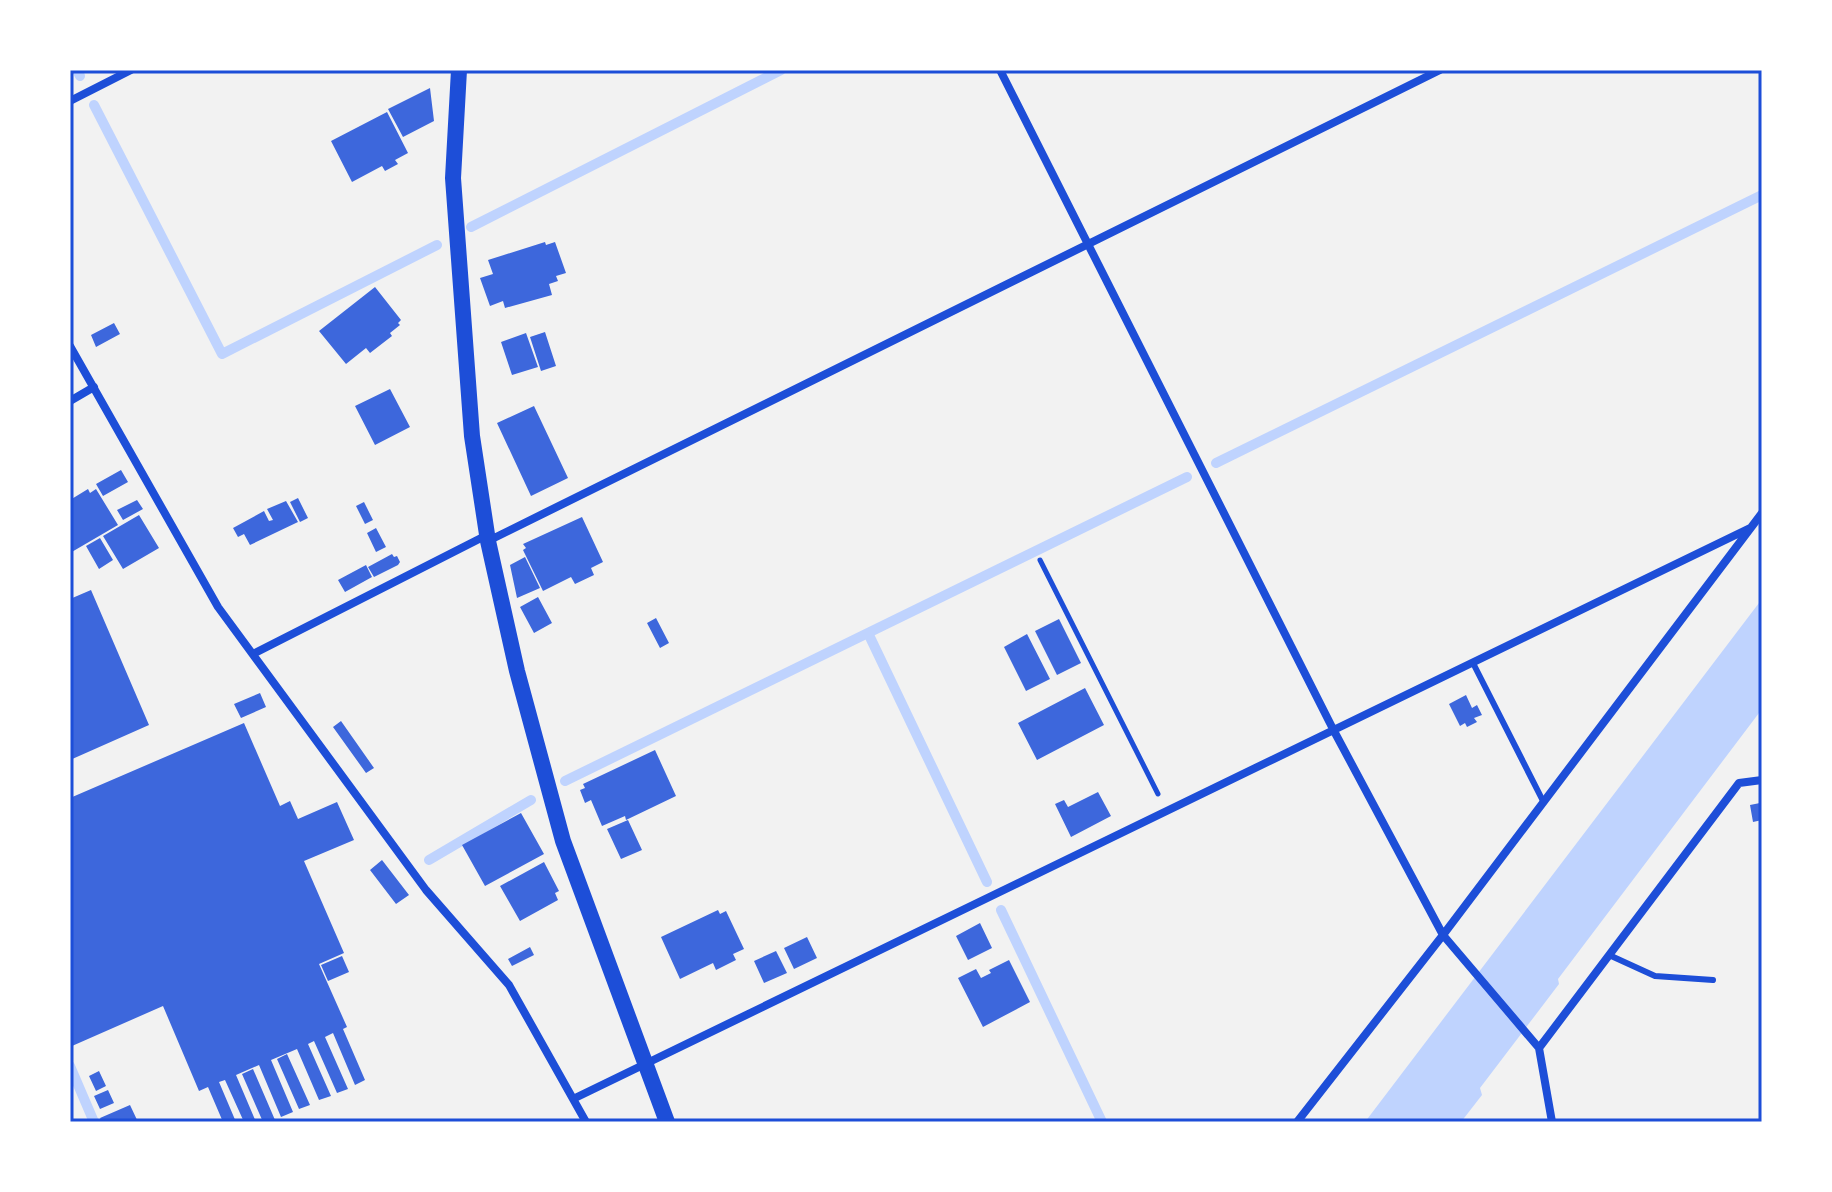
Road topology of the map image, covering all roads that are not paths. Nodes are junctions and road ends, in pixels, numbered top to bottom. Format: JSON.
{"nodes":[{"id":1,"x":131,"y":70,"type":"edge"},
{"id":2,"x":459,"y":70,"type":"edge"},
{"id":3,"x":1000,"y":70,"type":"edge"},
{"id":4,"x":1440,"y":70,"type":"edge"},
{"id":5,"x":70,"y":101,"type":"edge"},
{"id":6,"x":1089,"y":244,"type":"junction"},
{"id":7,"x":70,"y":346,"type":"edge"},
{"id":8,"x":94,"y":387,"type":"junction"},
{"id":9,"x":70,"y":401,"type":"edge"},
{"id":10,"x":1762,"y":513,"type":"edge"},
{"id":11,"x":1750,"y":528,"type":"junction"},
{"id":12,"x":487,"y":538,"type":"junction"},
{"id":13,"x":253,"y":654,"type":"junction"},
{"id":14,"x":1473,"y":663,"type":"junction"},
{"id":15,"x":1334,"y":731,"type":"junction"},
{"id":16,"x":1762,"y":780,"type":"edge"},
{"id":17,"x":1543,"y":801,"type":"junction"},
{"id":18,"x":1443,"y":935,"type":"junction"},
{"id":19,"x":1609,"y":955,"type":"junction"},
{"id":20,"x":1713,"y":980,"type":"dead end"},
{"id":21,"x":1537,"y":1046,"type":"junction"},
{"id":22,"x":645,"y":1065,"type":"junction"},
{"id":23,"x":573,"y":1099,"type":"junction"},
{"id":24,"x":586,"y":1122,"type":"edge"},
{"id":25,"x":667,"y":1122,"type":"edge"},
{"id":26,"x":1297,"y":1122,"type":"edge"},
{"id":27,"x":1552,"y":1122,"type":"edge"}],
"edges":[{"from":1,"to":5,"type":"street"},
{"from":2,"to":12,"type":"main road"},
{"from":3,"to":6,"type":"street"},
{"from":4,"to":6,"type":"street"},
{"from":6,"to":12,"type":"street"},
{"from":6,"to":15,"type":"street"},
{"from":7,"to":8,"type":"street"},
{"from":8,"to":9,"type":"street"},
{"from":8,"to":13,"type":"street"},
{"from":10,"to":11,"type":"street"},
{"from":11,"to":14,"type":"street"},
{"from":11,"to":17,"type":"street"},
{"from":12,"to":13,"type":"street"},
{"from":12,"to":22,"type":"main road"},
{"from":13,"to":23,"type":"street"},
{"from":14,"to":15,"type":"street"},
{"from":14,"to":17,"type":"lane"},
{"from":15,"to":18,"type":"street"},
{"from":15,"to":22,"type":"street"},
{"from":16,"to":19,"type":"street"},
{"from":17,"to":18,"type":"street"},
{"from":18,"to":21,"type":"street"},
{"from":18,"to":26,"type":"street"},
{"from":19,"to":20,"type":"lane"},
{"from":19,"to":21,"type":"street"},
{"from":21,"to":27,"type":"street"},
{"from":22,"to":23,"type":"street"},
{"from":22,"to":25,"type":"main road"},
{"from":23,"to":24,"type":"street"}]}
